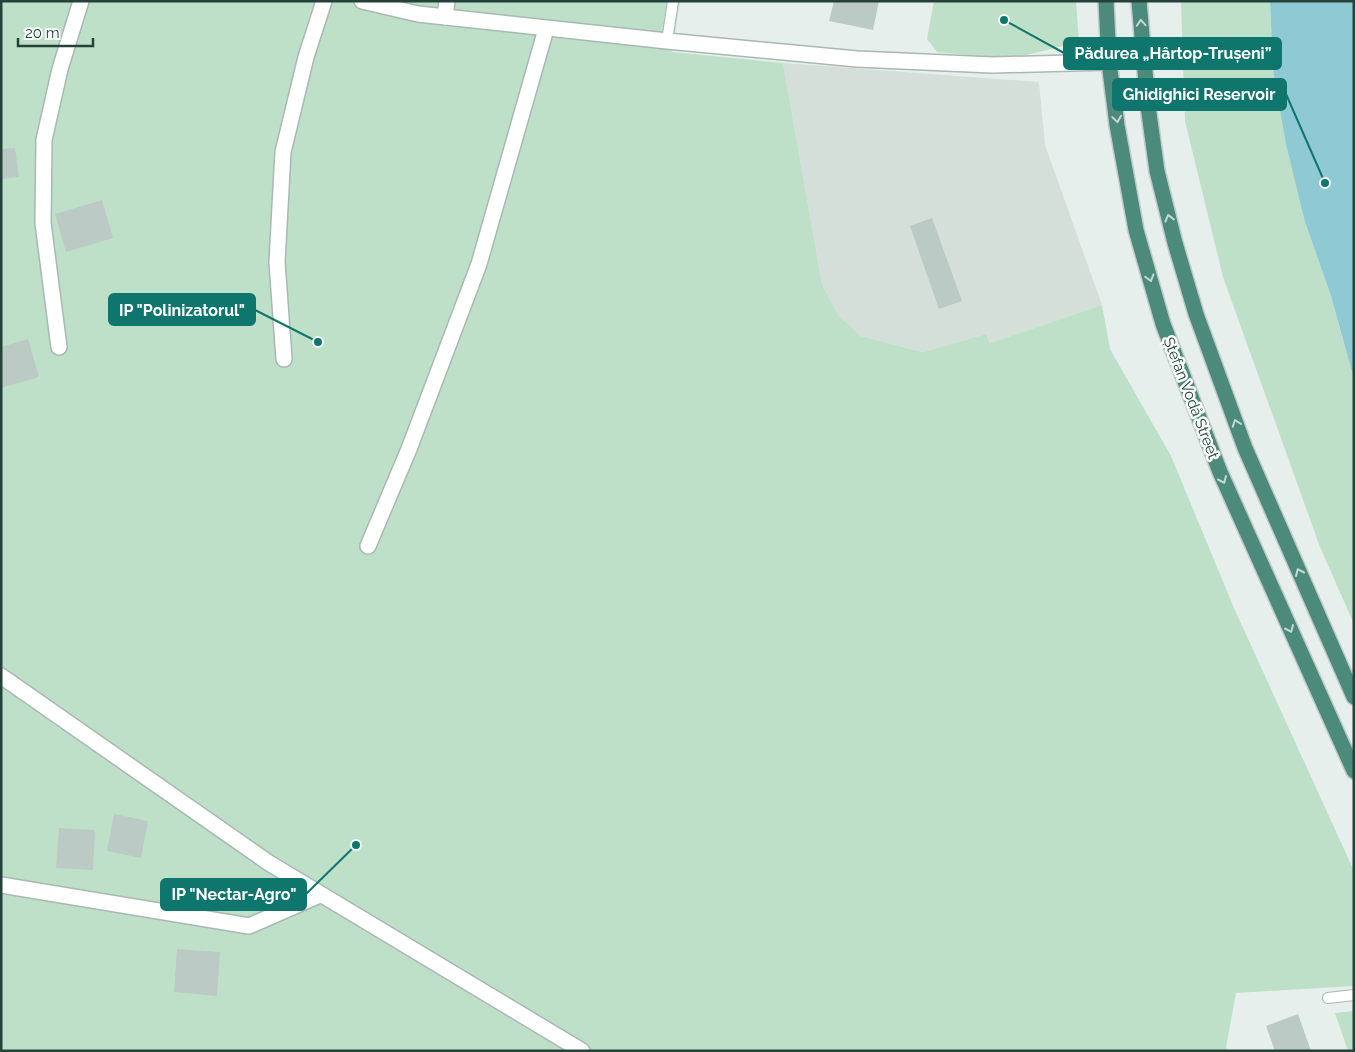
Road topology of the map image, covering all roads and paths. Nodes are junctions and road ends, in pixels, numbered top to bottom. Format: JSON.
{"nodes":[{"id":1,"x":81,"y":1,"type":"edge"},
{"id":2,"x":324,"y":1,"type":"edge"},
{"id":3,"x":362,"y":1,"type":"edge"},
{"id":4,"x":447,"y":1,"type":"edge"},
{"id":5,"x":673,"y":1,"type":"edge"},
{"id":6,"x":1106,"y":1,"type":"edge"},
{"id":7,"x":1139,"y":1,"type":"edge"},
{"id":8,"x":445,"y":17,"type":"junction"},
{"id":9,"x":546,"y":28,"type":"junction"},
{"id":10,"x":667,"y":42,"type":"junction"},
{"id":11,"x":1109,"y":62,"type":"junction"},
{"id":12,"x":59,"y":347,"type":"dead end"},
{"id":13,"x":284,"y":358,"type":"dead end"},
{"id":14,"x":368,"y":546,"type":"dead end"},
{"id":15,"x":1,"y":676,"type":"edge"},
{"id":16,"x":1354,"y":697,"type":"edge"},
{"id":17,"x":1354,"y":771,"type":"edge"},
{"id":18,"x":1,"y":885,"type":"edge"},
{"id":19,"x":320,"y":895,"type":"junction"},
{"id":20,"x":1354,"y":995,"type":"edge"},
{"id":21,"x":1328,"y":998,"type":"dead end"},
{"id":22,"x":582,"y":1051,"type":"edge"}],
"edges":[{"from":1,"to":12,"type":"street"},
{"from":2,"to":13,"type":"street"},
{"from":3,"to":8,"type":"street"},
{"from":4,"to":8,"type":"street"},
{"from":5,"to":10,"type":"lane"},
{"from":6,"to":11,"type":"highway","name":"Ștefan Vodă Street"},
{"from":16,"to":7,"type":"highway","one_way":true},
{"from":8,"to":9,"type":"street"},
{"from":9,"to":10,"type":"street"},
{"from":9,"to":14,"type":"street"},
{"from":10,"to":11,"type":"street"},
{"from":11,"to":17,"type":"highway","name":"Ștefan Vodă Street","one_way":true},
{"from":15,"to":19,"type":"street"},
{"from":18,"to":19,"type":"street"},
{"from":19,"to":22,"type":"street"},
{"from":20,"to":21,"type":"lane"}]}
